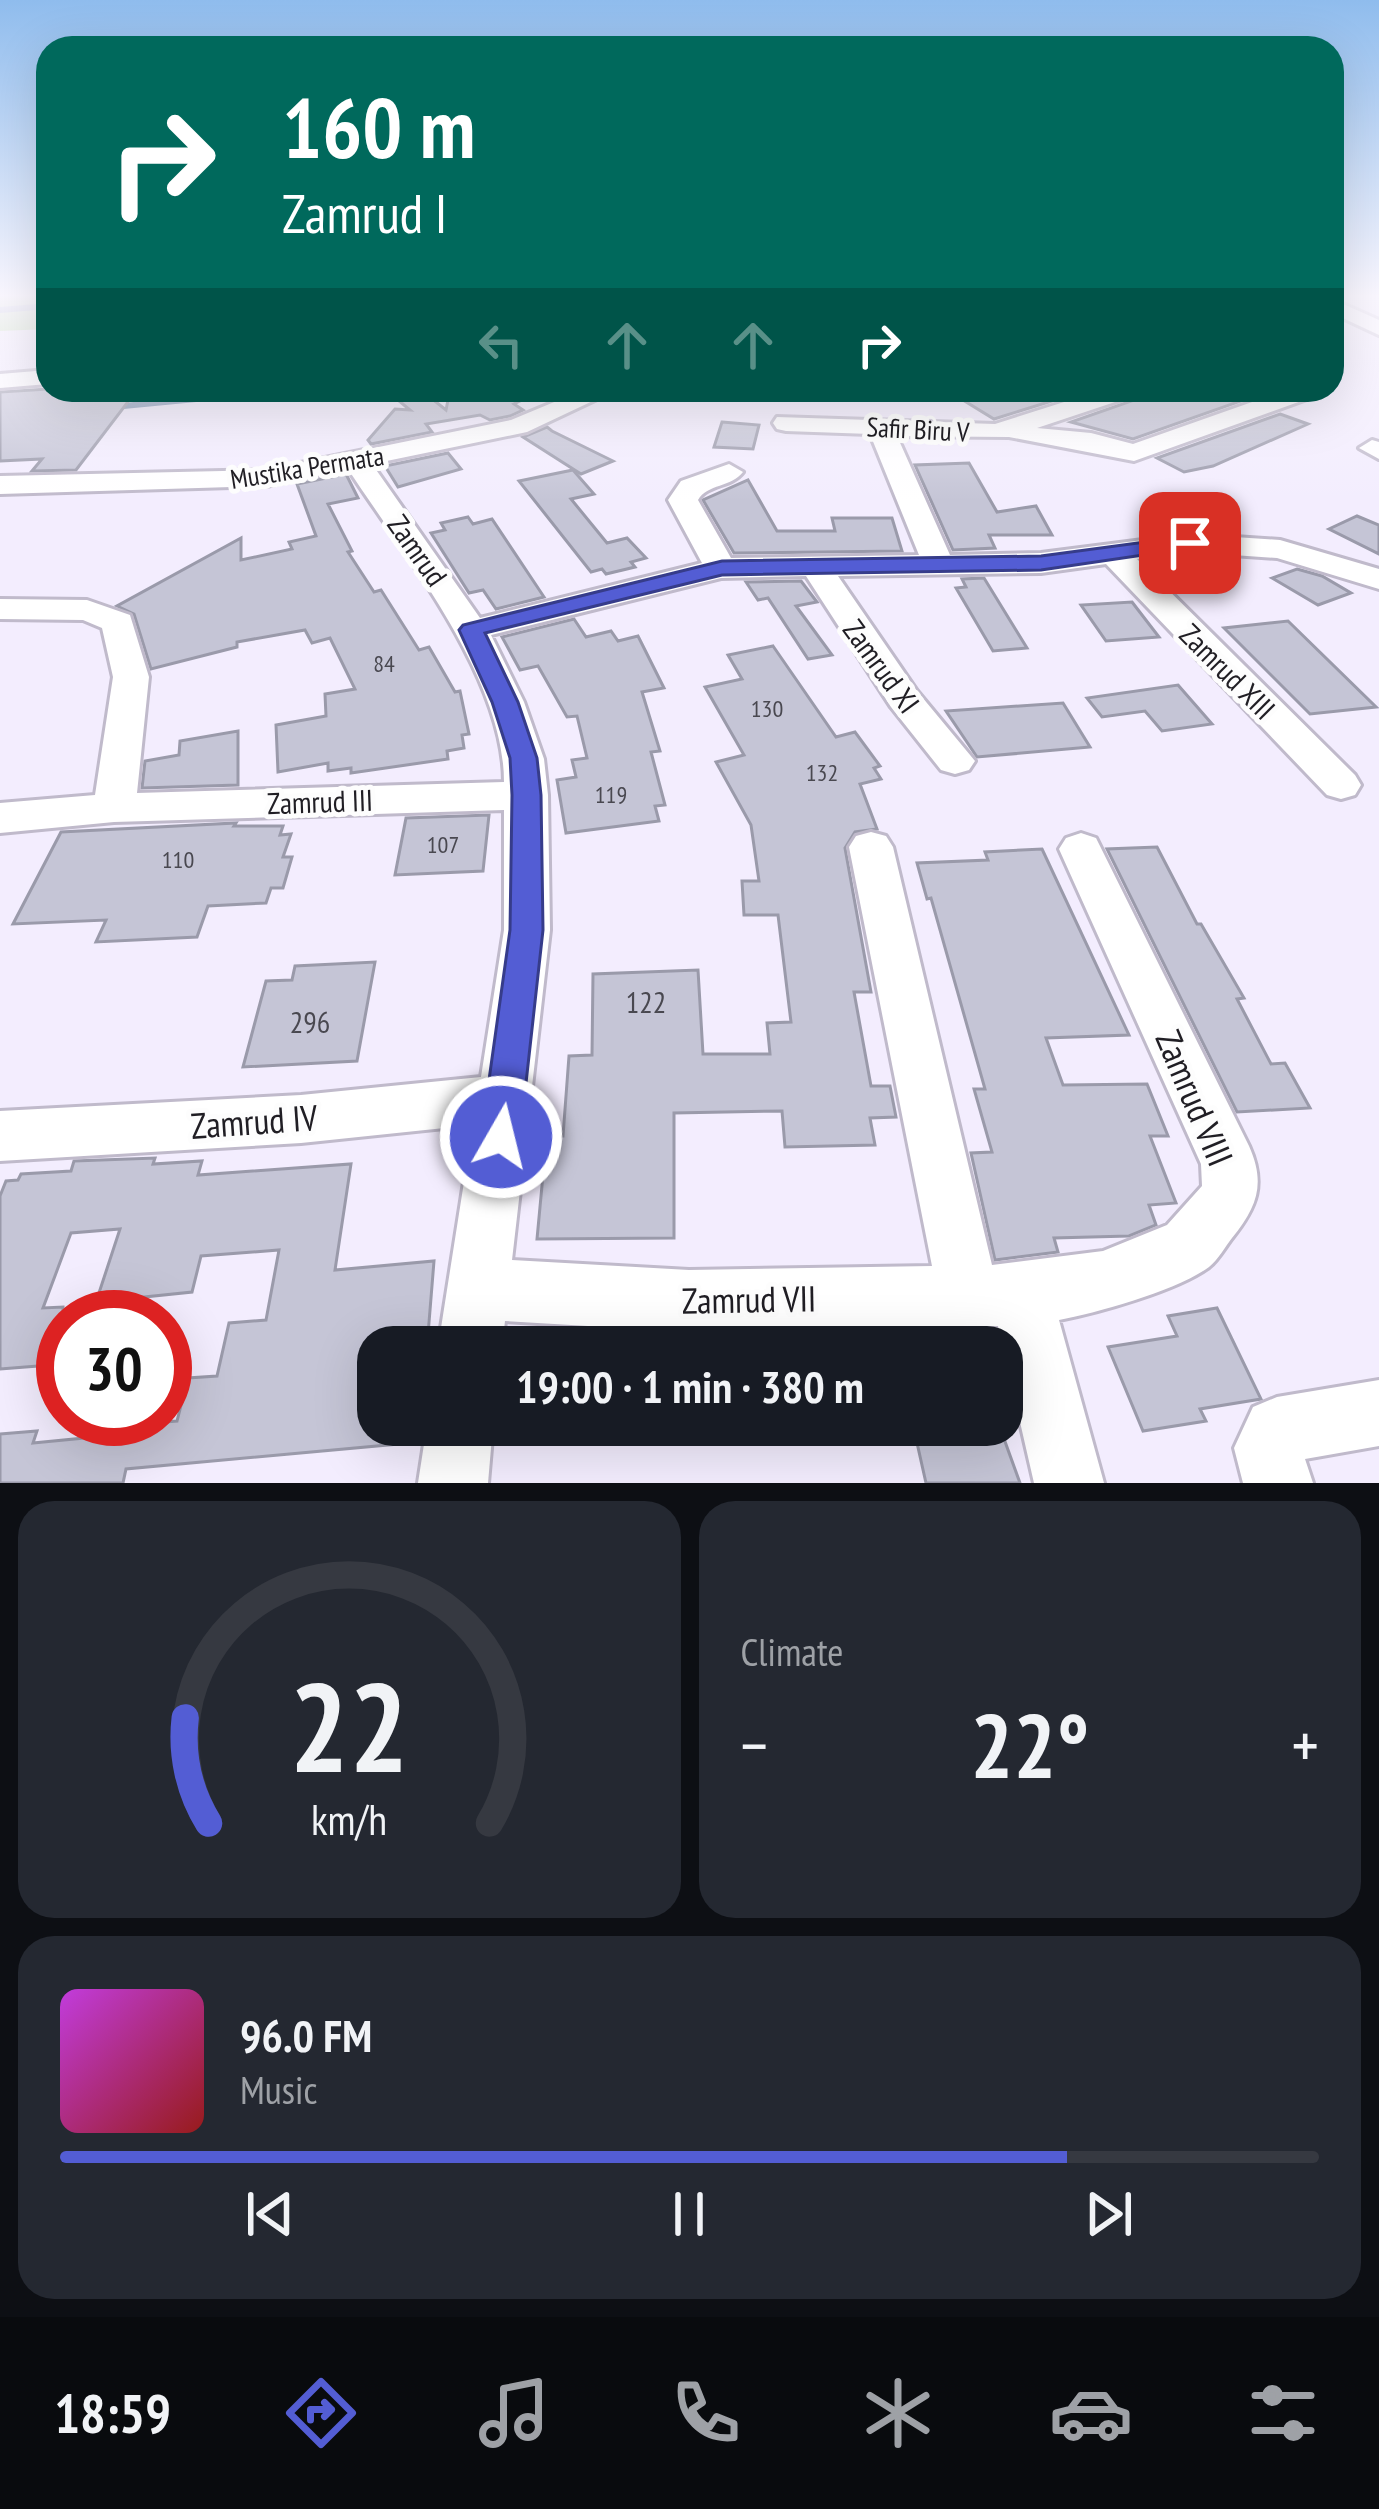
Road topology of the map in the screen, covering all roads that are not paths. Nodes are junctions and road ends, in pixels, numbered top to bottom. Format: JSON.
{"nodes":[{"id":1,"x":36,"y":378,"type":"edge"},
{"id":2,"x":0,"y":381,"type":"edge"},
{"id":3,"x":575,"y":402,"type":"edge"},
{"id":4,"x":1069,"y":402,"type":"edge"},
{"id":5,"x":1091,"y":402,"type":"edge"},
{"id":6,"x":1276,"y":402,"type":"edge"},
{"id":7,"x":1079,"y":406,"type":"junction"},
{"id":8,"x":1048,"y":418,"type":"junction"},
{"id":9,"x":786,"y":423,"type":"dead end"},
{"id":10,"x":880,"y":427,"type":"junction"},
{"id":11,"x":997,"y":432,"type":"junction"},
{"id":12,"x":1091,"y":441,"type":"junction"},
{"id":13,"x":356,"y":461,"type":"junction"},
{"id":14,"x":729,"y":472,"type":"dead end"},
{"id":15,"x":0,"y":485,"type":"edge"},
{"id":16,"x":1116,"y":556,"type":"junction"},
{"id":17,"x":815,"y":566,"type":"junction"},
{"id":18,"x":937,"y":567,"type":"junction"},
{"id":19,"x":722,"y":568,"type":"junction"},
{"id":20,"x":1379,"y":579,"type":"edge"},
{"id":21,"x":0,"y":609,"type":"edge"},
{"id":22,"x":471,"y":630,"type":"junction"},
{"id":23,"x":955,"y":761,"type":"dead end"},
{"id":24,"x":1341,"y":785,"type":"dead end"},
{"id":25,"x":527,"y":795,"type":"junction"},
{"id":26,"x":114,"y":808,"type":"junction"},
{"id":27,"x":0,"y":818,"type":"edge"},
{"id":28,"x":872,"y":848,"type":"dead end"},
{"id":29,"x":1081,"y":849,"type":"dead end"},
{"id":30,"x":507,"y":1098,"type":"junction"},
{"id":31,"x":0,"y":1136,"type":"edge"},
{"id":32,"x":995,"y":1295,"type":"junction"},
{"id":33,"x":473,"y":1318,"type":"edge"},
{"id":34,"x":1379,"y":1413,"type":"edge"},
{"id":35,"x":457,"y":1446,"type":"edge"},
{"id":36,"x":453,"y":1483,"type":"edge"},
{"id":37,"x":1070,"y":1483,"type":"edge"},
{"id":38,"x":1278,"y":1483,"type":"edge"}],
"edges":[{"from":1,"to":2,"type":"street"},
{"from":3,"to":13,"type":"street","name":"Mustika Permata"},
{"from":4,"to":7,"type":"street"},
{"from":5,"to":7,"type":"street","name":"Safir Biru V"},
{"from":6,"to":12,"type":"street"},
{"from":7,"to":8,"type":"street","name":"Safir Biru V"},
{"from":8,"to":11,"type":"street","name":"Safir Biru V"},
{"from":8,"to":12,"type":"street"},
{"from":9,"to":10,"type":"street","name":"Safir Biru V"},
{"from":10,"to":11,"type":"street","name":"Safir Biru V"},
{"from":10,"to":18,"type":"street"},
{"from":11,"to":12,"type":"street"},
{"from":13,"to":15,"type":"street","name":"Mustika Permata"},
{"from":13,"to":22,"type":"street","name":"Zamrud"},
{"from":14,"to":19,"type":"street"},
{"from":16,"to":18,"type":"street"},
{"from":16,"to":20,"type":"street"},
{"from":16,"to":24,"type":"street","name":"Zamrud XIII"},
{"from":17,"to":18,"type":"street"},
{"from":17,"to":19,"type":"street"},
{"from":17,"to":23,"type":"street","name":"Zamrud XI"},
{"from":19,"to":22,"type":"street"},
{"from":21,"to":26,"type":"street"},
{"from":22,"to":25,"type":"street","name":"Zamrud"},
{"from":25,"to":26,"type":"street","name":"Zamrud III"},
{"from":25,"to":30,"type":"street","name":"Zamrud"},
{"from":26,"to":27,"type":"street","name":"Zamrud III"},
{"from":28,"to":32,"type":"street"},
{"from":29,"to":32,"type":"street","name":"Zamrud VIII"},
{"from":30,"to":31,"type":"street","name":"Zamrud IV"},
{"from":30,"to":33,"type":"street","name":"Zamrud"},
{"from":32,"to":33,"type":"street","name":"Zamrud VII"},
{"from":32,"to":37,"type":"street"},
{"from":34,"to":38,"type":"street"},
{"from":35,"to":36,"type":"street"}]}
